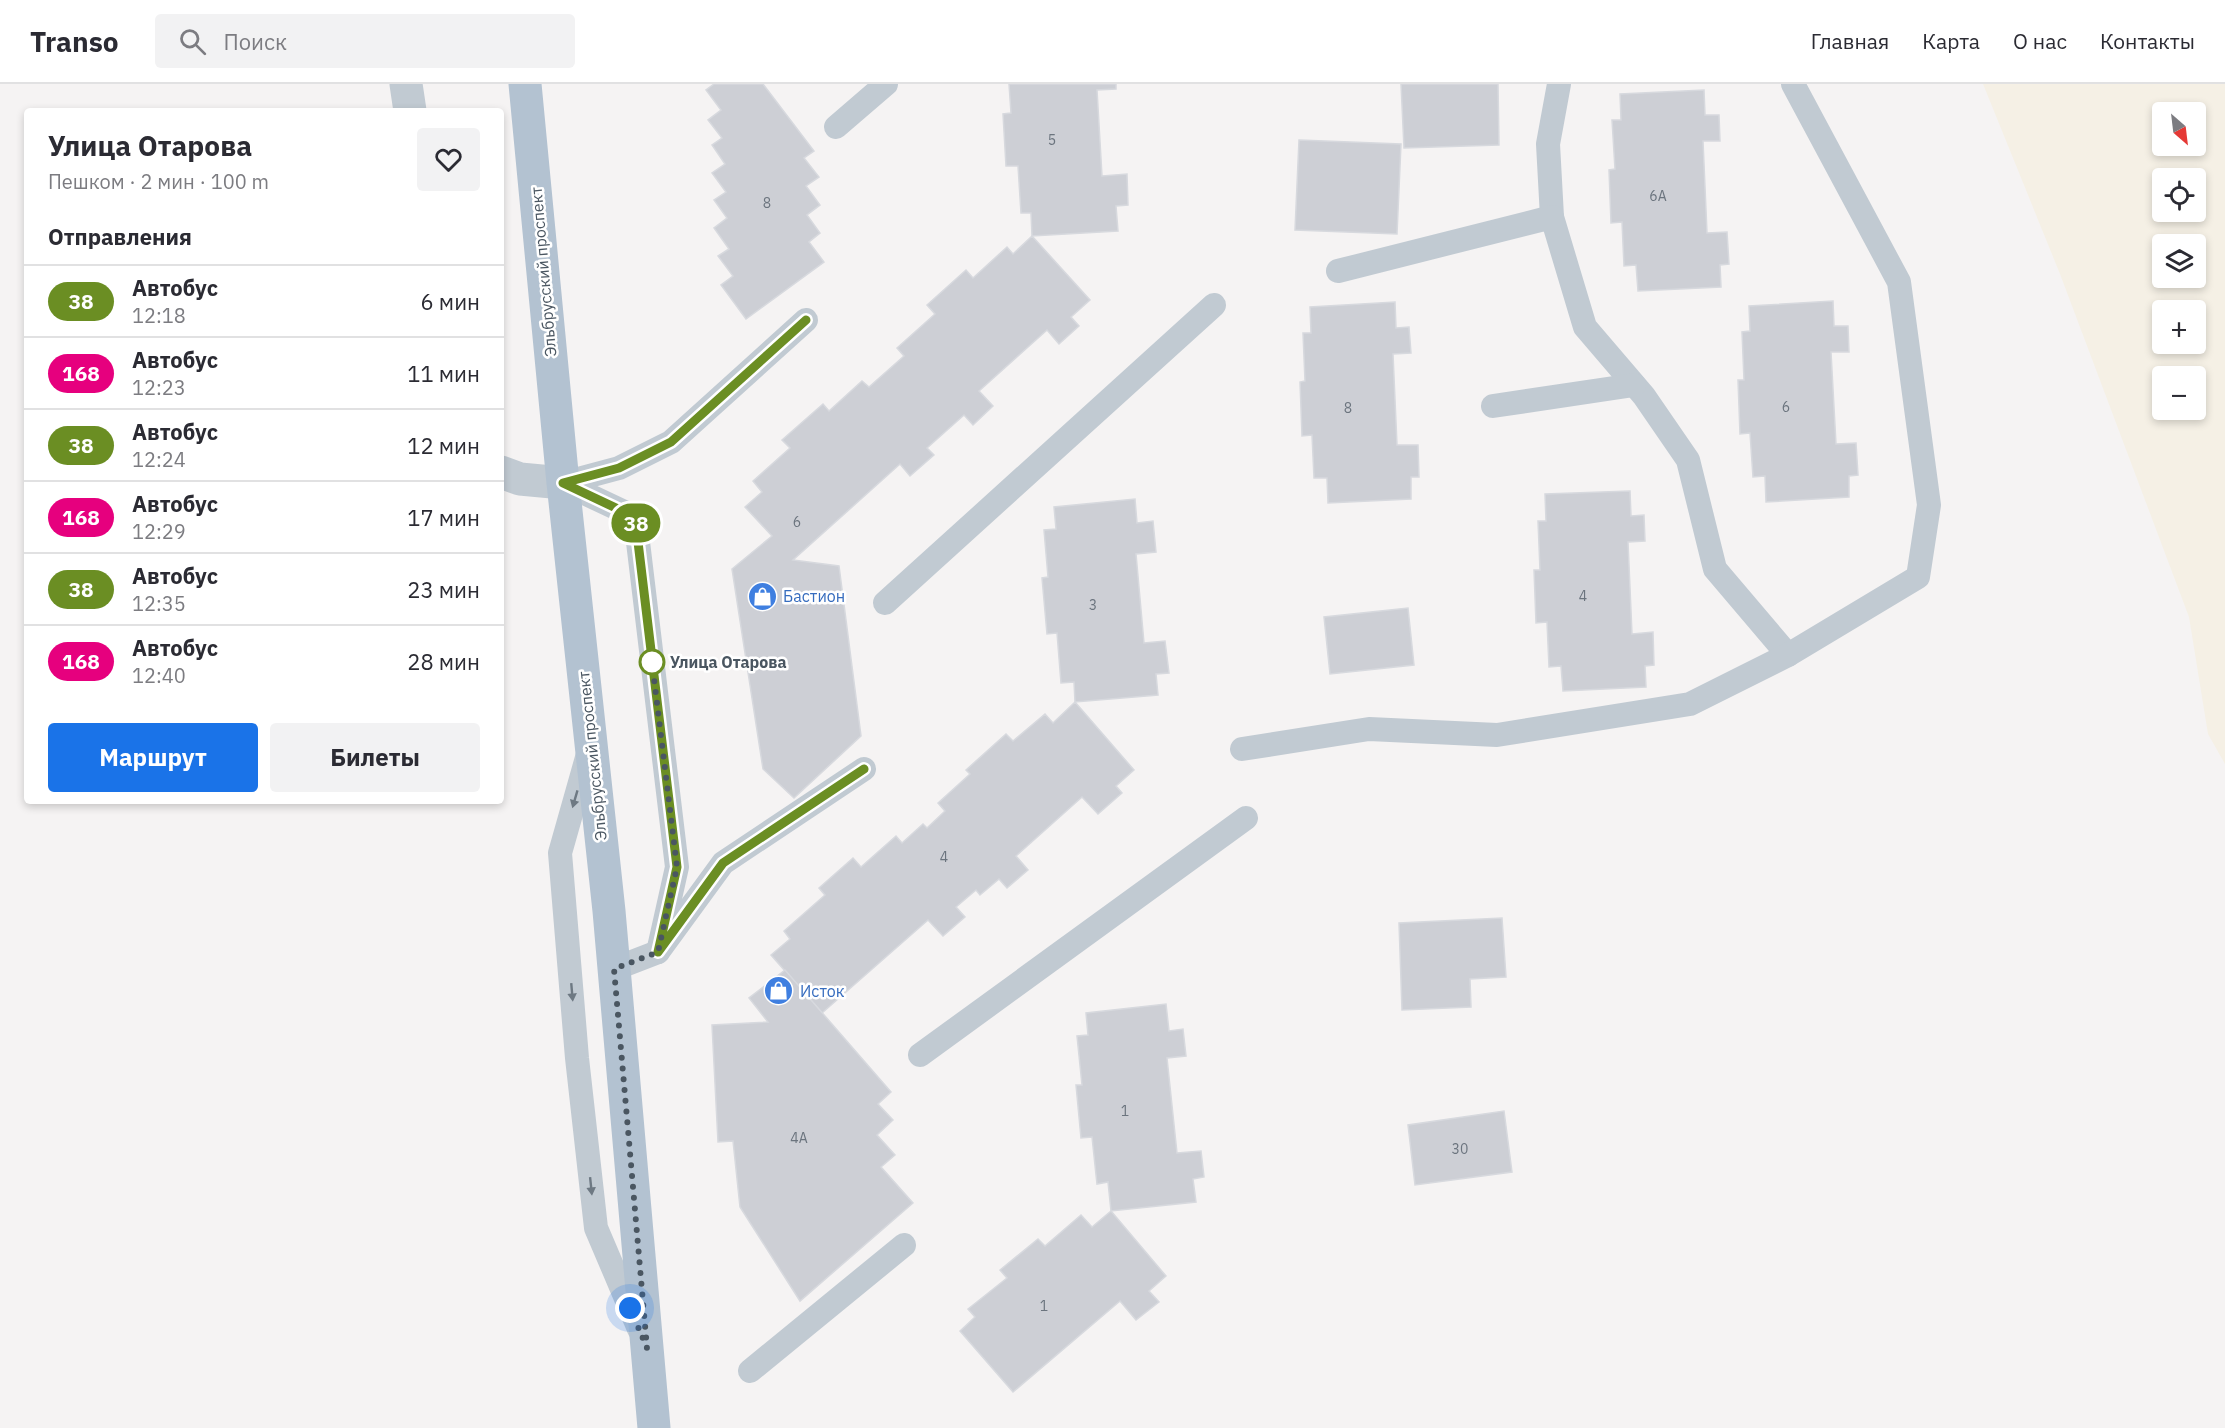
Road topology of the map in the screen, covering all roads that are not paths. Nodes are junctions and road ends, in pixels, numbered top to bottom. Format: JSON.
{"nodes":[{"id":1,"x":406,"y":84,"type":"edge"},
{"id":2,"x":525,"y":84,"type":"edge"},
{"id":3,"x":886,"y":84,"type":"edge"},
{"id":4,"x":1559,"y":84,"type":"edge"},
{"id":5,"x":1793,"y":84,"type":"edge"},
{"id":6,"x":410,"y":108,"type":"edge"},
{"id":7,"x":836,"y":127,"type":"dead end"},
{"id":8,"x":1552,"y":217,"type":"junction"},
{"id":9,"x":1338,"y":271,"type":"dead end"},
{"id":10,"x":1214,"y":305,"type":"dead end"},
{"id":11,"x":806,"y":320,"type":"dead end"},
{"id":12,"x":1634,"y":385,"type":"junction"},
{"id":13,"x":1493,"y":406,"type":"dead end"},
{"id":14,"x":504,"y":473,"type":"edge"},
{"id":15,"x":563,"y":483,"type":"junction"},
{"id":16,"x":885,"y":603,"type":"dead end"},
{"id":17,"x":1788,"y":654,"type":"junction"},
{"id":18,"x":591,"y":743,"type":"junction"},
{"id":19,"x":1242,"y":750,"type":"dead end"},
{"id":20,"x":864,"y":769,"type":"dead end"},
{"id":21,"x":1246,"y":818,"type":"dead end"},
{"id":22,"x":658,"y":952,"type":"junction"},
{"id":23,"x":614,"y":969,"type":"junction"},
{"id":24,"x":920,"y":1055,"type":"dead end"},
{"id":25,"x":904,"y":1245,"type":"dead end"},
{"id":26,"x":647,"y":1348,"type":"junction"},
{"id":27,"x":750,"y":1371,"type":"dead end"},
{"id":28,"x":654,"y":1428,"type":"edge"}],
"edges":[{"from":1,"to":6,"type":"street"},
{"from":2,"to":15,"type":"main road","name":"Эльбрусский проспект"},
{"from":3,"to":7,"type":"lane"},
{"from":4,"to":8,"type":"lane"},
{"from":5,"to":17,"type":"lane"},
{"from":8,"to":9,"type":"lane"},
{"from":8,"to":12,"type":"lane"},
{"from":10,"to":16,"type":"lane"},
{"from":11,"to":15,"type":"lane"},
{"from":12,"to":13,"type":"lane"},
{"from":12,"to":17,"type":"lane"},
{"from":14,"to":15,"type":"street"},
{"from":15,"to":18,"type":"main road","name":"Эльбрусский проспект"},
{"from":15,"to":22,"type":"lane"},
{"from":17,"to":19,"type":"lane"},
{"from":18,"to":23,"type":"main road","name":"Эльбрусский проспект"},
{"from":18,"to":26,"type":"lane","one_way":true},
{"from":20,"to":22,"type":"lane"},
{"from":21,"to":24,"type":"lane"},
{"from":22,"to":23,"type":"lane"},
{"from":23,"to":26,"type":"main road","name":"Эльбрусский проспект"},
{"from":25,"to":27,"type":"lane"},
{"from":26,"to":28,"type":"main road","name":"Эльбрусский проспект"}]}
